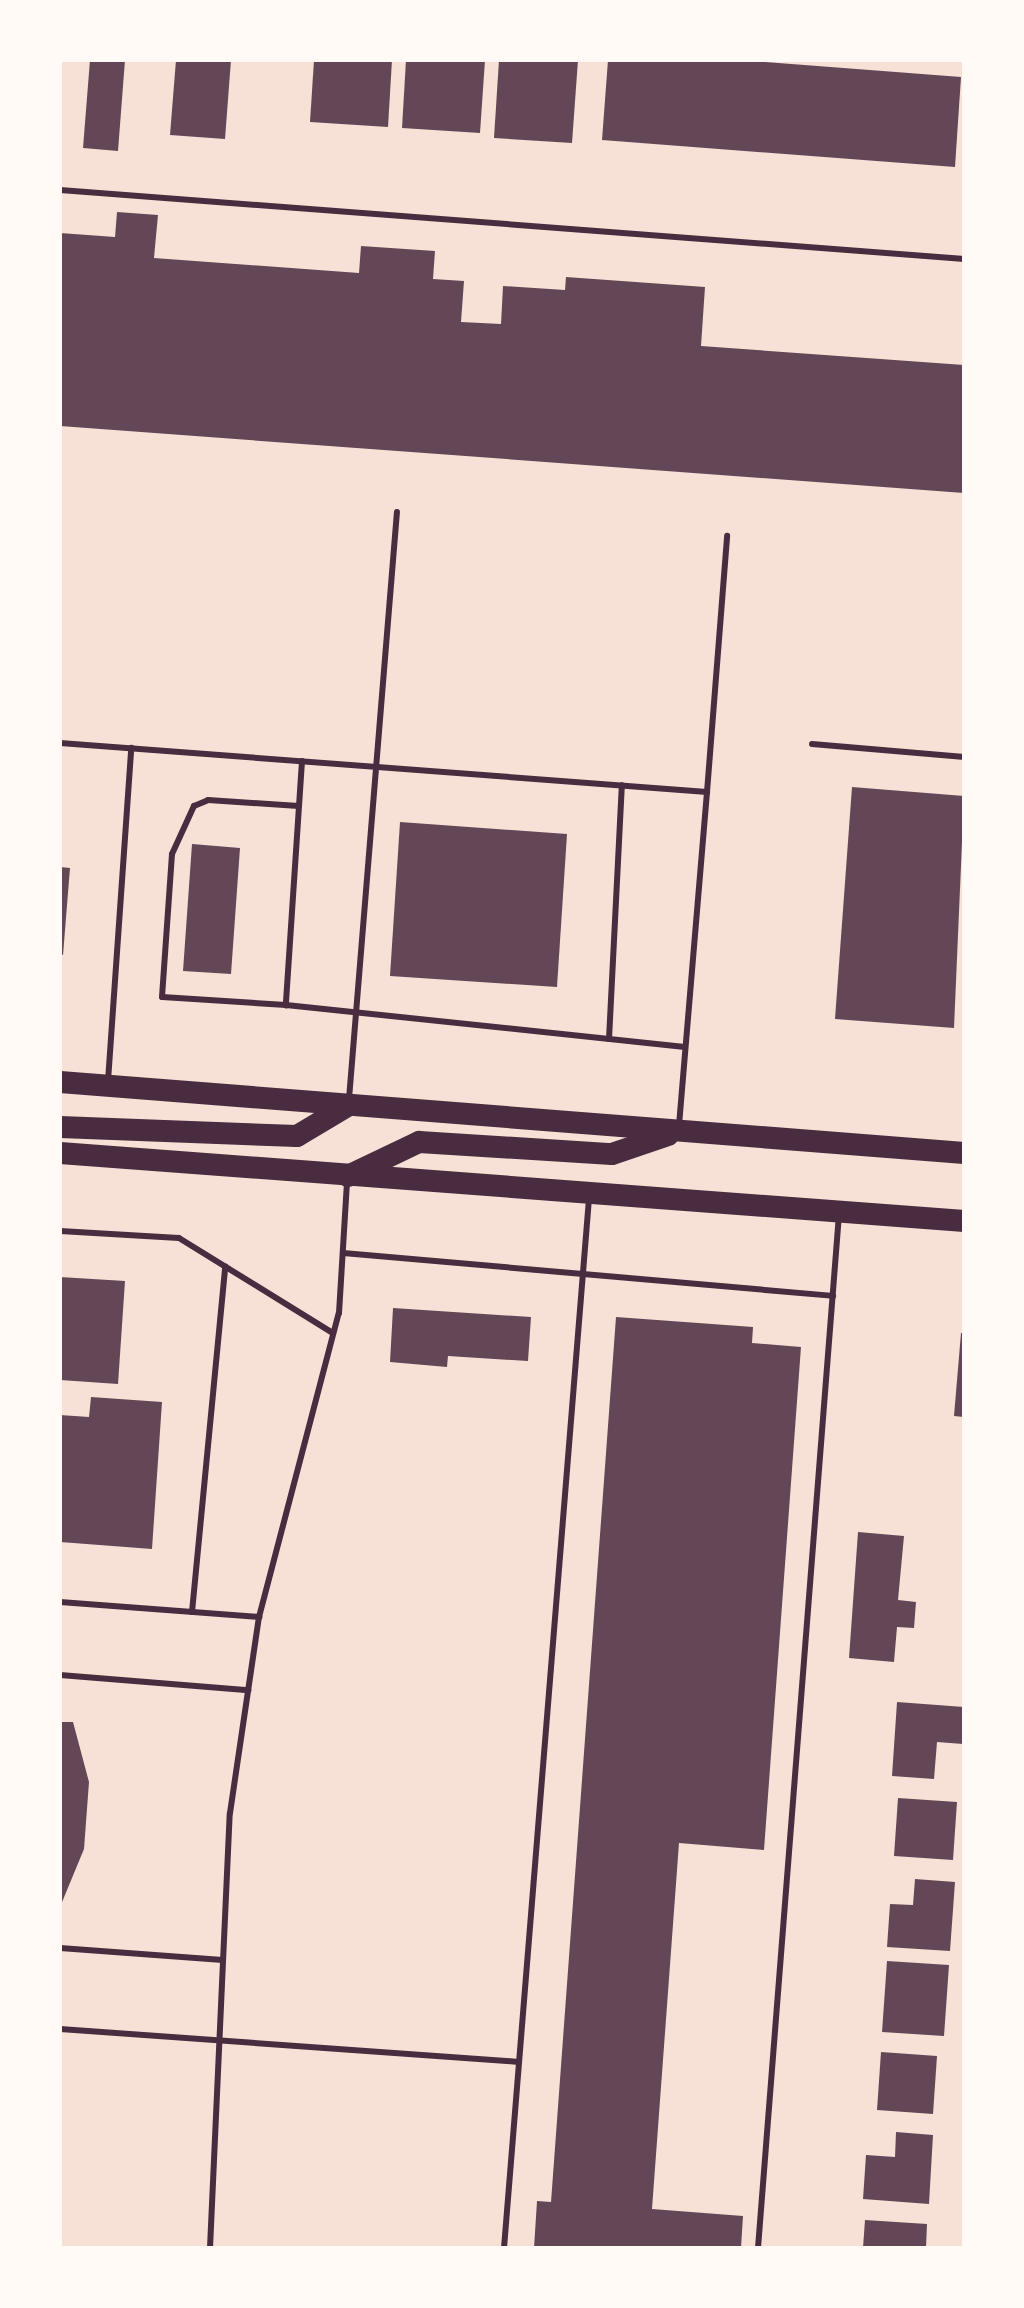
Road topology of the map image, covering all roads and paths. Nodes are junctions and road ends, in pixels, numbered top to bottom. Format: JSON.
{"nodes":[{"id":1,"x":60,"y":190,"type":"edge"},
{"id":2,"x":964,"y":260,"type":"edge"},
{"id":3,"x":397,"y":512,"type":"dead end"},
{"id":4,"x":727,"y":536,"type":"dead end"},
{"id":5,"x":60,"y":742,"type":"edge"},
{"id":6,"x":812,"y":744,"type":"dead end"},
{"id":7,"x":131,"y":748,"type":"junction"},
{"id":8,"x":964,"y":757,"type":"edge"},
{"id":9,"x":302,"y":761,"type":"junction"},
{"id":10,"x":377,"y":767,"type":"junction"},
{"id":11,"x":622,"y":785,"type":"junction"},
{"id":12,"x":707,"y":792,"type":"junction"},
{"id":13,"x":299,"y":806,"type":"junction"},
{"id":14,"x":286,"y":1005,"type":"junction"},
{"id":15,"x":356,"y":1015,"type":"junction"},
{"id":16,"x":609,"y":1039,"type":"junction"},
{"id":17,"x":685,"y":1047,"type":"junction"},
{"id":18,"x":60,"y":1082,"type":"edge"},
{"id":19,"x":107,"y":1087,"type":"junction"},
{"id":20,"x":348,"y":1105,"type":"junction"},
{"id":21,"x":60,"y":1127,"type":"edge"},
{"id":22,"x":679,"y":1130,"type":"junction"},
{"id":23,"x":964,"y":1152,"type":"edge"},
{"id":24,"x":60,"y":1153,"type":"edge"},
{"id":25,"x":348,"y":1176,"type":"junction"},
{"id":26,"x":589,"y":1195,"type":"junction"},
{"id":27,"x":840,"y":1213,"type":"junction"},
{"id":28,"x":964,"y":1221,"type":"edge"},
{"id":29,"x":60,"y":1231,"type":"edge"},
{"id":30,"x":343,"y":1253,"type":"junction"},
{"id":31,"x":225,"y":1267,"type":"junction"},
{"id":32,"x":583,"y":1273,"type":"junction"},
{"id":33,"x":833,"y":1296,"type":"junction"},
{"id":34,"x":334,"y":1333,"type":"junction"},
{"id":35,"x":60,"y":1602,"type":"edge"},
{"id":36,"x":192,"y":1612,"type":"junction"},
{"id":37,"x":259,"y":1617,"type":"junction"},
{"id":38,"x":60,"y":1675,"type":"edge"},
{"id":39,"x":248,"y":1690,"type":"junction"},
{"id":40,"x":60,"y":1948,"type":"edge"},
{"id":41,"x":224,"y":1960,"type":"junction"},
{"id":42,"x":60,"y":2029,"type":"edge"},
{"id":43,"x":220,"y":2040,"type":"junction"},
{"id":44,"x":520,"y":2062,"type":"junction"},
{"id":45,"x":210,"y":2248,"type":"edge"},
{"id":46,"x":504,"y":2248,"type":"edge"},
{"id":47,"x":758,"y":2248,"type":"edge"}],
"edges":[{"from":1,"to":2,"type":"lane"},
{"from":3,"to":10,"type":"lane"},
{"from":4,"to":12,"type":"lane"},
{"from":5,"to":7,"type":"lane"},
{"from":6,"to":8,"type":"lane"},
{"from":7,"to":9,"type":"lane"},
{"from":7,"to":19,"type":"lane"},
{"from":9,"to":10,"type":"lane"},
{"from":9,"to":13,"type":"lane"},
{"from":10,"to":11,"type":"lane"},
{"from":10,"to":15,"type":"lane"},
{"from":11,"to":12,"type":"lane"},
{"from":11,"to":16,"type":"lane"},
{"from":12,"to":17,"type":"lane"},
{"from":13,"to":14,"type":"lane"},
{"from":13,"to":14,"type":"lane"},
{"from":14,"to":15,"type":"lane"},
{"from":15,"to":16,"type":"lane"},
{"from":15,"to":20,"type":"lane"},
{"from":16,"to":17,"type":"lane"},
{"from":17,"to":22,"type":"lane"},
{"from":18,"to":19,"type":"main road"},
{"from":19,"to":20,"type":"main road"},
{"from":20,"to":21,"type":"main road"},
{"from":20,"to":22,"type":"main road"},
{"from":22,"to":23,"type":"main road"},
{"from":22,"to":25,"type":"main road"},
{"from":24,"to":25,"type":"main road"},
{"from":25,"to":26,"type":"main road"},
{"from":25,"to":30,"type":"lane"},
{"from":26,"to":27,"type":"main road"},
{"from":26,"to":32,"type":"lane"},
{"from":27,"to":28,"type":"main road"},
{"from":27,"to":33,"type":"lane"},
{"from":29,"to":31,"type":"lane"},
{"from":30,"to":32,"type":"lane"},
{"from":30,"to":34,"type":"lane"},
{"from":31,"to":34,"type":"lane"},
{"from":31,"to":36,"type":"lane"},
{"from":32,"to":33,"type":"lane"},
{"from":32,"to":44,"type":"lane"},
{"from":33,"to":47,"type":"lane"},
{"from":34,"to":37,"type":"lane"},
{"from":35,"to":36,"type":"lane"},
{"from":36,"to":37,"type":"lane"},
{"from":37,"to":39,"type":"lane"},
{"from":38,"to":39,"type":"lane"},
{"from":39,"to":41,"type":"lane"},
{"from":40,"to":41,"type":"lane"},
{"from":41,"to":43,"type":"lane"},
{"from":42,"to":43,"type":"lane"},
{"from":43,"to":44,"type":"lane"},
{"from":43,"to":45,"type":"lane"},
{"from":44,"to":46,"type":"lane"}]}
